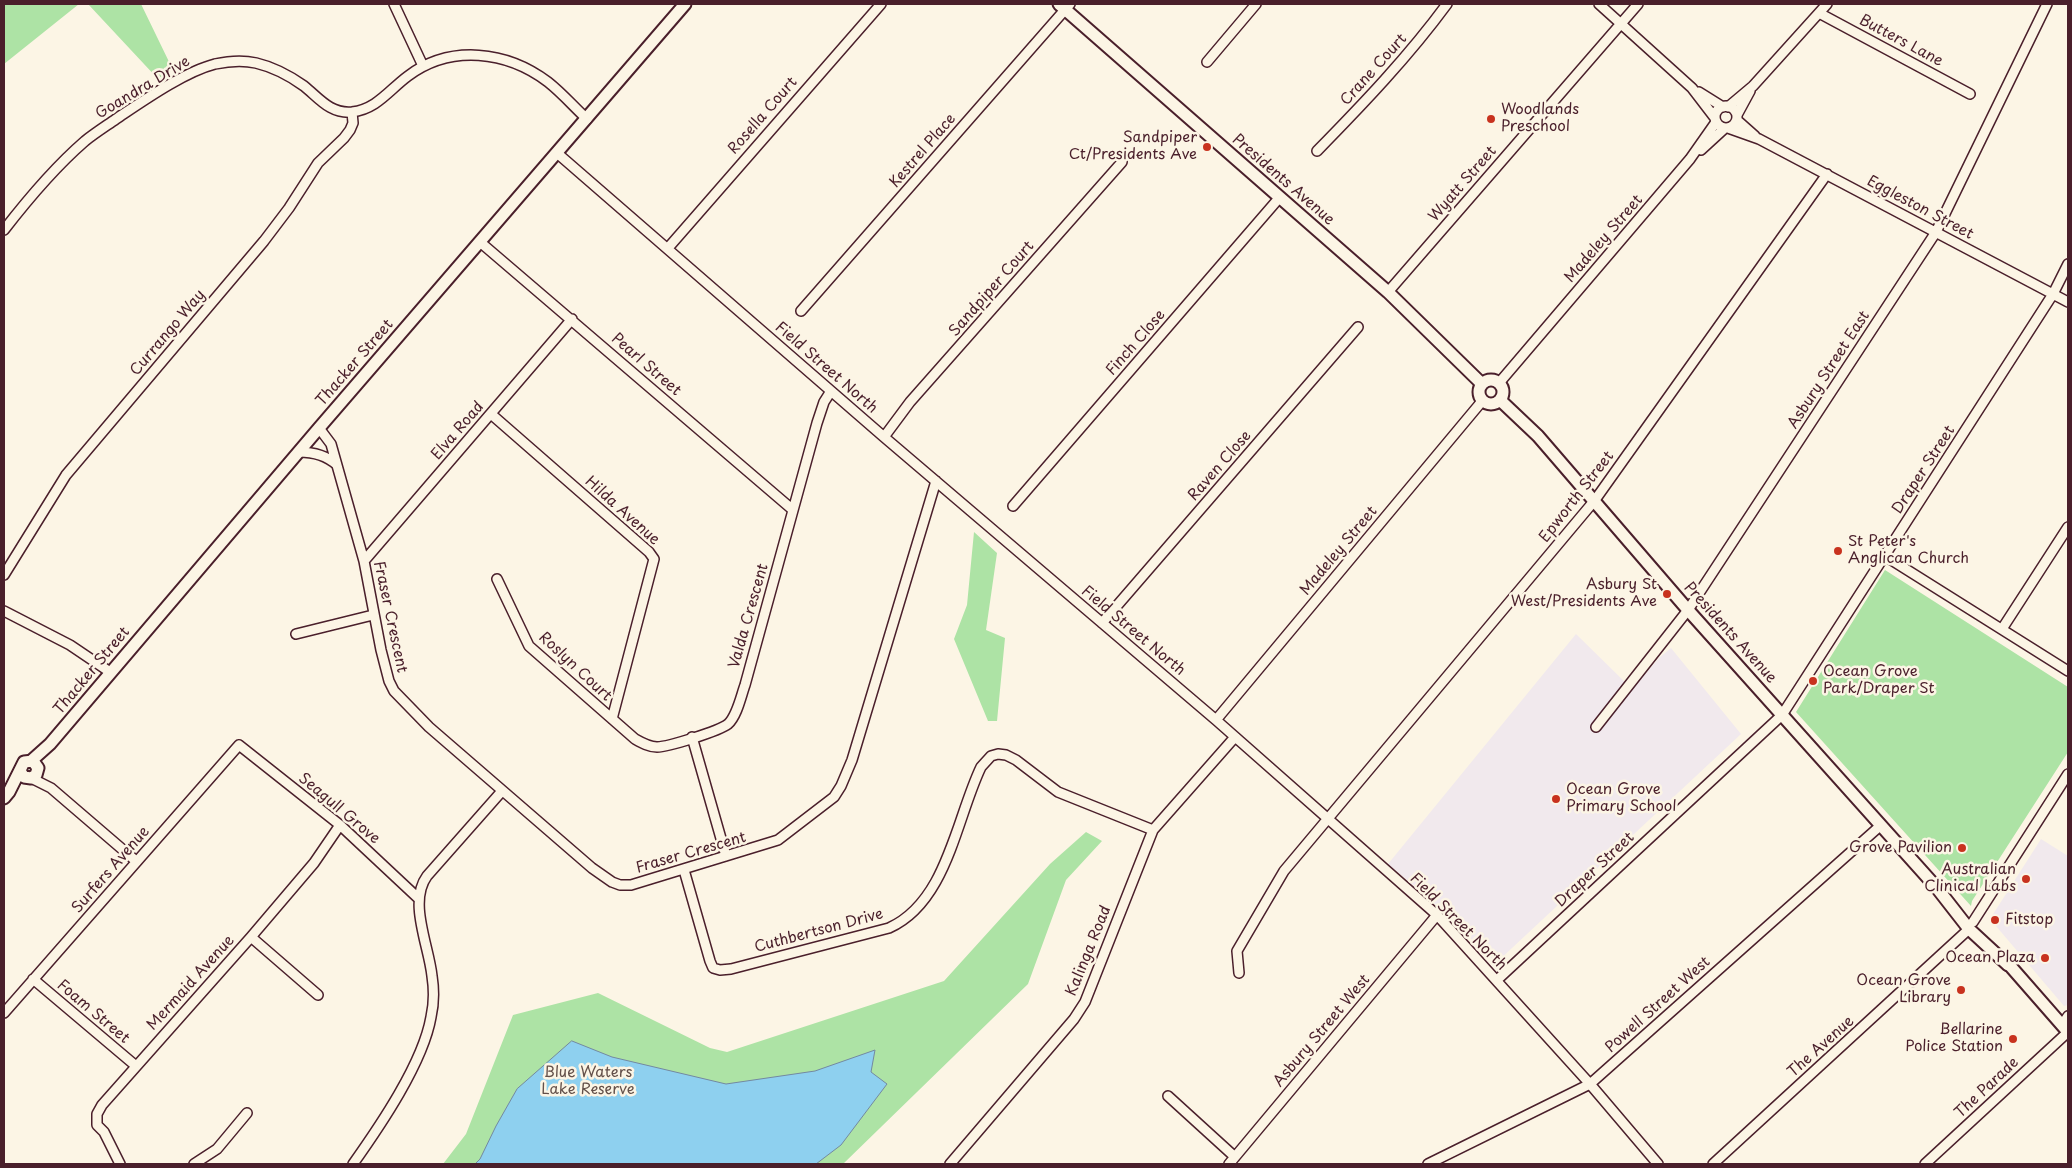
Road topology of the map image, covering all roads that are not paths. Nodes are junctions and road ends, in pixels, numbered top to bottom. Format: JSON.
{"nodes":[{"id":1,"x":394,"y":4,"type":"edge"},
{"id":2,"x":685,"y":4,"type":"edge"},
{"id":3,"x":881,"y":4,"type":"edge"},
{"id":4,"x":1256,"y":4,"type":"edge"},
{"id":5,"x":1448,"y":4,"type":"edge"},
{"id":6,"x":1599,"y":4,"type":"edge"},
{"id":7,"x":1638,"y":4,"type":"edge"},
{"id":8,"x":1827,"y":4,"type":"edge"},
{"id":9,"x":2048,"y":4,"type":"edge"},
{"id":10,"x":1065,"y":6,"type":"edge"},
{"id":11,"x":1819,"y":13,"type":"junction"},
{"id":12,"x":1621,"y":23,"type":"junction"},
{"id":13,"x":1207,"y":62,"type":"dead end"},
{"id":14,"x":423,"y":66,"type":"junction"},
{"id":15,"x":1753,"y":86,"type":"junction"},
{"id":16,"x":1692,"y":88,"type":"junction"},
{"id":17,"x":1970,"y":94,"type":"dead end"},
{"id":18,"x":1725,"y":107,"type":"junction"},
{"id":19,"x":352,"y":112,"type":"junction"},
{"id":20,"x":1737,"y":117,"type":"junction"},
{"id":21,"x":587,"y":119,"type":"junction"},
{"id":22,"x":1716,"y":120,"type":"junction"},
{"id":23,"x":1727,"y":128,"type":"junction"},
{"id":24,"x":1759,"y":139,"type":"junction"},
{"id":25,"x":1317,"y":151,"type":"dead end"},
{"id":26,"x":557,"y":153,"type":"junction"},
{"id":27,"x":1690,"y":159,"type":"junction"},
{"id":28,"x":1122,"y":162,"type":"dead end"},
{"id":29,"x":1827,"y":174,"type":"junction"},
{"id":30,"x":1280,"y":197,"type":"junction"},
{"id":31,"x":4,"y":230,"type":"edge"},
{"id":32,"x":1936,"y":232,"type":"junction"},
{"id":33,"x":480,"y":242,"type":"junction"},
{"id":34,"x":668,"y":248,"type":"junction"},
{"id":35,"x":2068,"y":264,"type":"edge"},
{"id":36,"x":1388,"y":292,"type":"junction"},
{"id":37,"x":2054,"y":294,"type":"junction"},
{"id":38,"x":2068,"y":302,"type":"edge"},
{"id":39,"x":801,"y":312,"type":"dead end"},
{"id":40,"x":572,"y":319,"type":"junction"},
{"id":41,"x":1358,"y":327,"type":"dead end"},
{"id":42,"x":1499,"y":383,"type":"junction"},
{"id":43,"x":1482,"y":384,"type":"junction"},
{"id":44,"x":832,"y":391,"type":"junction"},
{"id":45,"x":1483,"y":400,"type":"junction"},
{"id":46,"x":1500,"y":400,"type":"junction"},
{"id":47,"x":491,"y":414,"type":"junction"},
{"id":48,"x":319,"y":428,"type":"junction"},
{"id":49,"x":884,"y":437,"type":"junction"},
{"id":50,"x":299,"y":452,"type":"junction"},
{"id":51,"x":337,"y":465,"type":"junction"},
{"id":52,"x":936,"y":481,"type":"junction"},
{"id":53,"x":1595,"y":500,"type":"junction"},
{"id":54,"x":1013,"y":506,"type":"dead end"},
{"id":55,"x":793,"y":510,"type":"junction"},
{"id":56,"x":2068,"y":527,"type":"edge"},
{"id":57,"x":1885,"y":556,"type":"junction"},
{"id":58,"x":364,"y":561,"type":"junction"},
{"id":59,"x":4,"y":575,"type":"edge"},
{"id":60,"x":497,"y":579,"type":"dead end"},
{"id":61,"x":1688,"y":610,"type":"junction"},
{"id":62,"x":4,"y":611,"type":"edge"},
{"id":63,"x":373,"y":615,"type":"junction"},
{"id":64,"x":1102,"y":623,"type":"junction"},
{"id":65,"x":2002,"y":629,"type":"junction"},
{"id":66,"x":296,"y":634,"type":"dead end"},
{"id":67,"x":2068,"y":671,"type":"edge"},
{"id":68,"x":110,"y":672,"type":"junction"},
{"id":69,"x":1782,"y":715,"type":"junction"},
{"id":70,"x":612,"y":719,"type":"junction"},
{"id":71,"x":1216,"y":720,"type":"junction"},
{"id":72,"x":1596,"y":727,"type":"dead end"},
{"id":73,"x":692,"y":738,"type":"junction"},
{"id":74,"x":1235,"y":738,"type":"junction"},
{"id":75,"x":239,"y":745,"type":"joint"},
{"id":76,"x":31,"y":771,"type":"junction"},
{"id":77,"x":2068,"y":774,"type":"edge"},
{"id":78,"x":502,"y":791,"type":"junction"},
{"id":79,"x":6,"y":795,"type":"edge"},
{"id":80,"x":1327,"y":819,"type":"junction"},
{"id":81,"x":340,"y":825,"type":"junction"},
{"id":82,"x":1880,"y":826,"type":"junction"},
{"id":83,"x":1153,"y":830,"type":"junction"},
{"id":84,"x":726,"y":856,"type":"junction"},
{"id":85,"x":136,"y":861,"type":"junction"},
{"id":86,"x":684,"y":870,"type":"junction"},
{"id":87,"x":418,"y":898,"type":"junction"},
{"id":88,"x":1437,"y":916,"type":"junction"},
{"id":89,"x":1971,"y":925,"type":"junction"},
{"id":90,"x":251,"y":937,"type":"junction"},
{"id":91,"x":1238,"y":973,"type":"dead end"},
{"id":92,"x":33,"y":979,"type":"junction"},
{"id":93,"x":1497,"y":980,"type":"junction"},
{"id":94,"x":318,"y":995,"type":"dead end"},
{"id":95,"x":4,"y":1013,"type":"edge"},
{"id":96,"x":2067,"y":1028,"type":"edge"},
{"id":97,"x":136,"y":1066,"type":"junction"},
{"id":98,"x":1590,"y":1084,"type":"junction"},
{"id":99,"x":1168,"y":1096,"type":"dead end"},
{"id":100,"x":246,"y":1114,"type":"dead end"},
{"id":101,"x":1232,"y":1161,"type":"edge"},
{"id":102,"x":120,"y":1164,"type":"edge"},
{"id":103,"x":194,"y":1164,"type":"edge"},
{"id":104,"x":353,"y":1164,"type":"edge"},
{"id":105,"x":950,"y":1164,"type":"edge"},
{"id":106,"x":1428,"y":1164,"type":"edge"},
{"id":107,"x":1658,"y":1164,"type":"edge"},
{"id":108,"x":1713,"y":1164,"type":"edge"},
{"id":109,"x":1925,"y":1164,"type":"edge"}],
"edges":[{"from":1,"to":14,"type":"street"},
{"from":2,"to":21,"type":"street","name":"Thacker Street"},
{"from":3,"to":34,"type":"street","name":"Rosella Court"},
{"from":4,"to":13,"type":"street"},
{"from":5,"to":25,"type":"street","name":"Crane Court"},
{"from":6,"to":12,"type":"street"},
{"from":7,"to":12,"type":"street","name":"Wyatt Street"},
{"from":8,"to":11,"type":"street"},
{"from":9,"to":32,"type":"street","name":"Asbury Street East"},
{"from":10,"to":30,"type":"street","name":"Presidents Avenue"},
{"from":10,"to":39,"type":"street","name":"Kestrel Place"},
{"from":11,"to":15,"type":"street"},
{"from":11,"to":17,"type":"street","name":"Butters Lane"},
{"from":12,"to":16,"type":"street"},
{"from":12,"to":36,"type":"street","name":"Wyatt Street"},
{"from":14,"to":19,"type":"street"},
{"from":14,"to":21,"type":"street"},
{"from":15,"to":18,"type":"street"},
{"from":15,"to":20,"type":"street"},
{"from":16,"to":18,"type":"street"},
{"from":16,"to":22,"type":"street"},
{"from":18,"to":20,"type":"street"},
{"from":18,"to":22,"type":"street"},
{"from":19,"to":31,"type":"street","name":"Goandra Drive"},
{"from":19,"to":59,"type":"street","name":"Currango Way"},
{"from":20,"to":23,"type":"street"},
{"from":20,"to":24,"type":"street","name":"Eggleston Street"},
{"from":21,"to":26,"type":"street","name":"Thacker Street"},
{"from":22,"to":23,"type":"street"},
{"from":22,"to":27,"type":"street","name":"Madeley Street"},
{"from":23,"to":24,"type":"street","name":"Eggleston Street"},
{"from":23,"to":27,"type":"street","name":"Madeley Street"},
{"from":24,"to":29,"type":"street","name":"Eggleston Street"},
{"from":26,"to":33,"type":"street","name":"Thacker Street"},
{"from":26,"to":34,"type":"street","name":"Field Street North"},
{"from":27,"to":42,"type":"street","name":"Madeley Street"},
{"from":28,"to":49,"type":"street","name":"Sandpiper Court"},
{"from":29,"to":32,"type":"street","name":"Eggleston Street"},
{"from":29,"to":53,"type":"street","name":"Epworth Street"},
{"from":30,"to":36,"type":"street","name":"Presidents Avenue"},
{"from":30,"to":54,"type":"street","name":"Finch Close"},
{"from":32,"to":37,"type":"street","name":"Eggleston Street"},
{"from":32,"to":61,"type":"street","name":"Asbury Street East"},
{"from":33,"to":40,"type":"street","name":"Pearl Street"},
{"from":33,"to":48,"type":"street","name":"Thacker Street"},
{"from":34,"to":44,"type":"street","name":"Field Street North"},
{"from":35,"to":37,"type":"street","name":"Draper Street"},
{"from":36,"to":43,"type":"street","name":"Presidents Avenue"},
{"from":37,"to":38,"type":"street","name":"Eggleston Street"},
{"from":37,"to":57,"type":"street","name":"Draper Street"},
{"from":40,"to":47,"type":"street","name":"Elva Road"},
{"from":40,"to":55,"type":"street","name":"Pearl Street"},
{"from":41,"to":64,"type":"street","name":"Raven Close"},
{"from":42,"to":43,"type":"street"},
{"from":42,"to":46,"type":"street"},
{"from":43,"to":45,"type":"street"},
{"from":44,"to":49,"type":"street","name":"Field Street North"},
{"from":44,"to":55,"type":"street","name":"Valda Crescent"},
{"from":45,"to":46,"type":"street"},
{"from":45,"to":71,"type":"street","name":"Madeley Street"},
{"from":46,"to":53,"type":"street","name":"Presidents Avenue"},
{"from":47,"to":58,"type":"street","name":"Elva Road"},
{"from":47,"to":70,"type":"street","name":"Hilda Avenue"},
{"from":48,"to":50,"type":"street","name":"Thacker Street"},
{"from":48,"to":51,"type":"street","name":"Fraser Crescent"},
{"from":49,"to":52,"type":"street","name":"Field Street North"},
{"from":50,"to":51,"type":"street"},
{"from":50,"to":68,"type":"street","name":"Thacker Street"},
{"from":51,"to":58,"type":"street","name":"Fraser Crescent"},
{"from":52,"to":64,"type":"street","name":"Field Street North"},
{"from":52,"to":84,"type":"street","name":"Fraser Crescent"},
{"from":53,"to":61,"type":"street","name":"Presidents Avenue"},
{"from":53,"to":80,"type":"street","name":"Epworth Street"},
{"from":55,"to":73,"type":"street","name":"Valda Crescent"},
{"from":56,"to":65,"type":"street"},
{"from":57,"to":65,"type":"street"},
{"from":57,"to":69,"type":"street","name":"Draper Street"},
{"from":58,"to":63,"type":"street","name":"Fraser Crescent"},
{"from":60,"to":70,"type":"street","name":"Roslyn Court"},
{"from":61,"to":69,"type":"street","name":"Presidents Avenue"},
{"from":61,"to":72,"type":"street","name":"Asbury Street East"},
{"from":62,"to":68,"type":"street"},
{"from":63,"to":66,"type":"street"},
{"from":63,"to":78,"type":"street","name":"Fraser Crescent"},
{"from":64,"to":71,"type":"street","name":"Field Street North"},
{"from":65,"to":67,"type":"street"},
{"from":68,"to":76,"type":"street","name":"Thacker Street"},
{"from":69,"to":82,"type":"street","name":"Presidents Avenue"},
{"from":69,"to":93,"type":"street","name":"Draper Street"},
{"from":70,"to":73,"type":"street","name":"Valda Crescent"},
{"from":71,"to":74,"type":"street","name":"Field Street North"},
{"from":73,"to":84,"type":"street"},
{"from":74,"to":80,"type":"street","name":"Field Street North"},
{"from":74,"to":83,"type":"street","name":"Kalinga Road"},
{"from":75,"to":81,"type":"street","name":"Seagull Grove"},
{"from":75,"to":85,"type":"street","name":"Surfers Avenue"},
{"from":76,"to":79,"type":"street","name":"Thacker Street"},
{"from":76,"to":85,"type":"street"},
{"from":77,"to":89,"type":"street","name":"The Avenue"},
{"from":78,"to":86,"type":"street","name":"Fraser Crescent"},
{"from":78,"to":87,"type":"street"},
{"from":80,"to":88,"type":"street","name":"Field Street North"},
{"from":80,"to":91,"type":"street","name":"Epworth Street"},
{"from":81,"to":87,"type":"street","name":"Seagull Grove"},
{"from":81,"to":90,"type":"street","name":"Mermaid Avenue"},
{"from":82,"to":89,"type":"street","name":"Presidents Avenue"},
{"from":82,"to":98,"type":"street","name":"Powell Street West"},
{"from":83,"to":86,"type":"street","name":"Cuthbertson Drive"},
{"from":83,"to":105,"type":"street","name":"Kalinga Road"},
{"from":84,"to":86,"type":"street","name":"Fraser Crescent"},
{"from":85,"to":92,"type":"street","name":"Surfers Avenue"},
{"from":87,"to":104,"type":"street"},
{"from":88,"to":93,"type":"street","name":"Field Street North"},
{"from":88,"to":101,"type":"street","name":"Asbury Street West"},
{"from":89,"to":96,"type":"street","name":"Presidents Avenue"},
{"from":89,"to":108,"type":"street","name":"The Avenue"},
{"from":90,"to":94,"type":"street"},
{"from":90,"to":97,"type":"street","name":"Mermaid Avenue"},
{"from":92,"to":95,"type":"street","name":"Surfers Avenue"},
{"from":92,"to":97,"type":"street","name":"Foam Street"},
{"from":93,"to":98,"type":"street","name":"Field Street North"},
{"from":96,"to":109,"type":"street","name":"The Parade"},
{"from":97,"to":102,"type":"street","name":"Mermaid Avenue"},
{"from":98,"to":106,"type":"street","name":"Powell Street West"},
{"from":98,"to":107,"type":"street","name":"Field Street North"},
{"from":99,"to":101,"type":"street"},
{"from":100,"to":103,"type":"street"}]}
